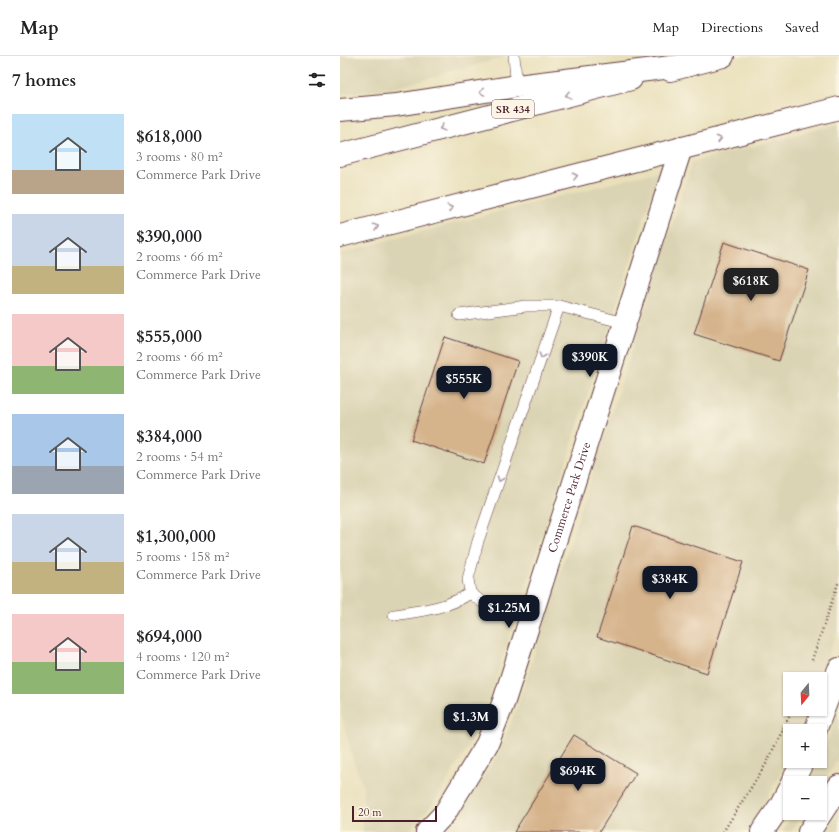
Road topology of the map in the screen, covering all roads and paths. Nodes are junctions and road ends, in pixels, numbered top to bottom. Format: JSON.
{"nodes":[{"id":1,"x":514,"y":56,"type":"edge"},
{"id":2,"x":723,"y":56,"type":"edge"},
{"id":3,"x":687,"y":61,"type":"edge"},
{"id":4,"x":517,"y":86,"type":"junction"},
{"id":5,"x":517,"y":108,"type":"junction"},
{"id":6,"x":839,"y":108,"type":"edge"},
{"id":7,"x":340,"y":110,"type":"edge"},
{"id":8,"x":681,"y":148,"type":"junction"},
{"id":9,"x":340,"y":155,"type":"edge"},
{"id":10,"x":340,"y":236,"type":"edge"},
{"id":11,"x":559,"y":306,"type":"junction"},
{"id":12,"x":459,"y":315,"type":"dead end"},
{"id":13,"x":625,"y":323,"type":"junction"},
{"id":14,"x":839,"y":581,"type":"edge"},
{"id":15,"x":470,"y":593,"type":"junction"},
{"id":16,"x":394,"y":614,"type":"dead end"},
{"id":17,"x":531,"y":618,"type":"junction"},
{"id":18,"x":811,"y":665,"type":"dead end"},
{"id":19,"x":839,"y":668,"type":"edge"},
{"id":20,"x":790,"y":716,"type":"edge"},
{"id":21,"x":819,"y":724,"type":"edge"},
{"id":22,"x":839,"y":786,"type":"edge"},
{"id":23,"x":783,"y":800,"type":"edge"},
{"id":24,"x":427,"y":832,"type":"edge"},
{"id":25,"x":723,"y":832,"type":"edge"},
{"id":26,"x":762,"y":832,"type":"edge"},
{"id":27,"x":809,"y":832,"type":"edge"}],
"edges":[{"from":1,"to":4,"type":"lane"},
{"from":2,"to":3,"type":"main road","number":"SR 434"},
{"from":3,"to":4,"type":"main road"},
{"from":3,"to":5,"type":"main road","number":"SR 434","one_way":true},
{"from":4,"to":5,"type":"lane"},
{"from":4,"to":7,"type":"main road","one_way":true},
{"from":5,"to":9,"type":"main road","number":"SR 434","one_way":true},
{"from":8,"to":6,"type":"main road","one_way":true},
{"from":10,"to":8,"type":"main road","one_way":true},
{"from":8,"to":13,"type":"main road","name":"Commerce Park Drive"},
{"from":11,"to":12,"type":"lane"},
{"from":11,"to":13,"type":"lane"},
{"from":11,"to":15,"type":"lane","one_way":true},
{"from":13,"to":17,"type":"main road","name":"Commerce Park Drive"},
{"from":14,"to":18,"type":"path"},
{"from":15,"to":16,"type":"lane"},
{"from":15,"to":17,"type":"lane"},
{"from":17,"to":24,"type":"main road","name":"Commerce Park Drive"},
{"from":19,"to":21,"type":"main road"},
{"from":20,"to":25,"type":"path"},
{"from":22,"to":27,"type":"main road"},
{"from":23,"to":26,"type":"main road"}]}
